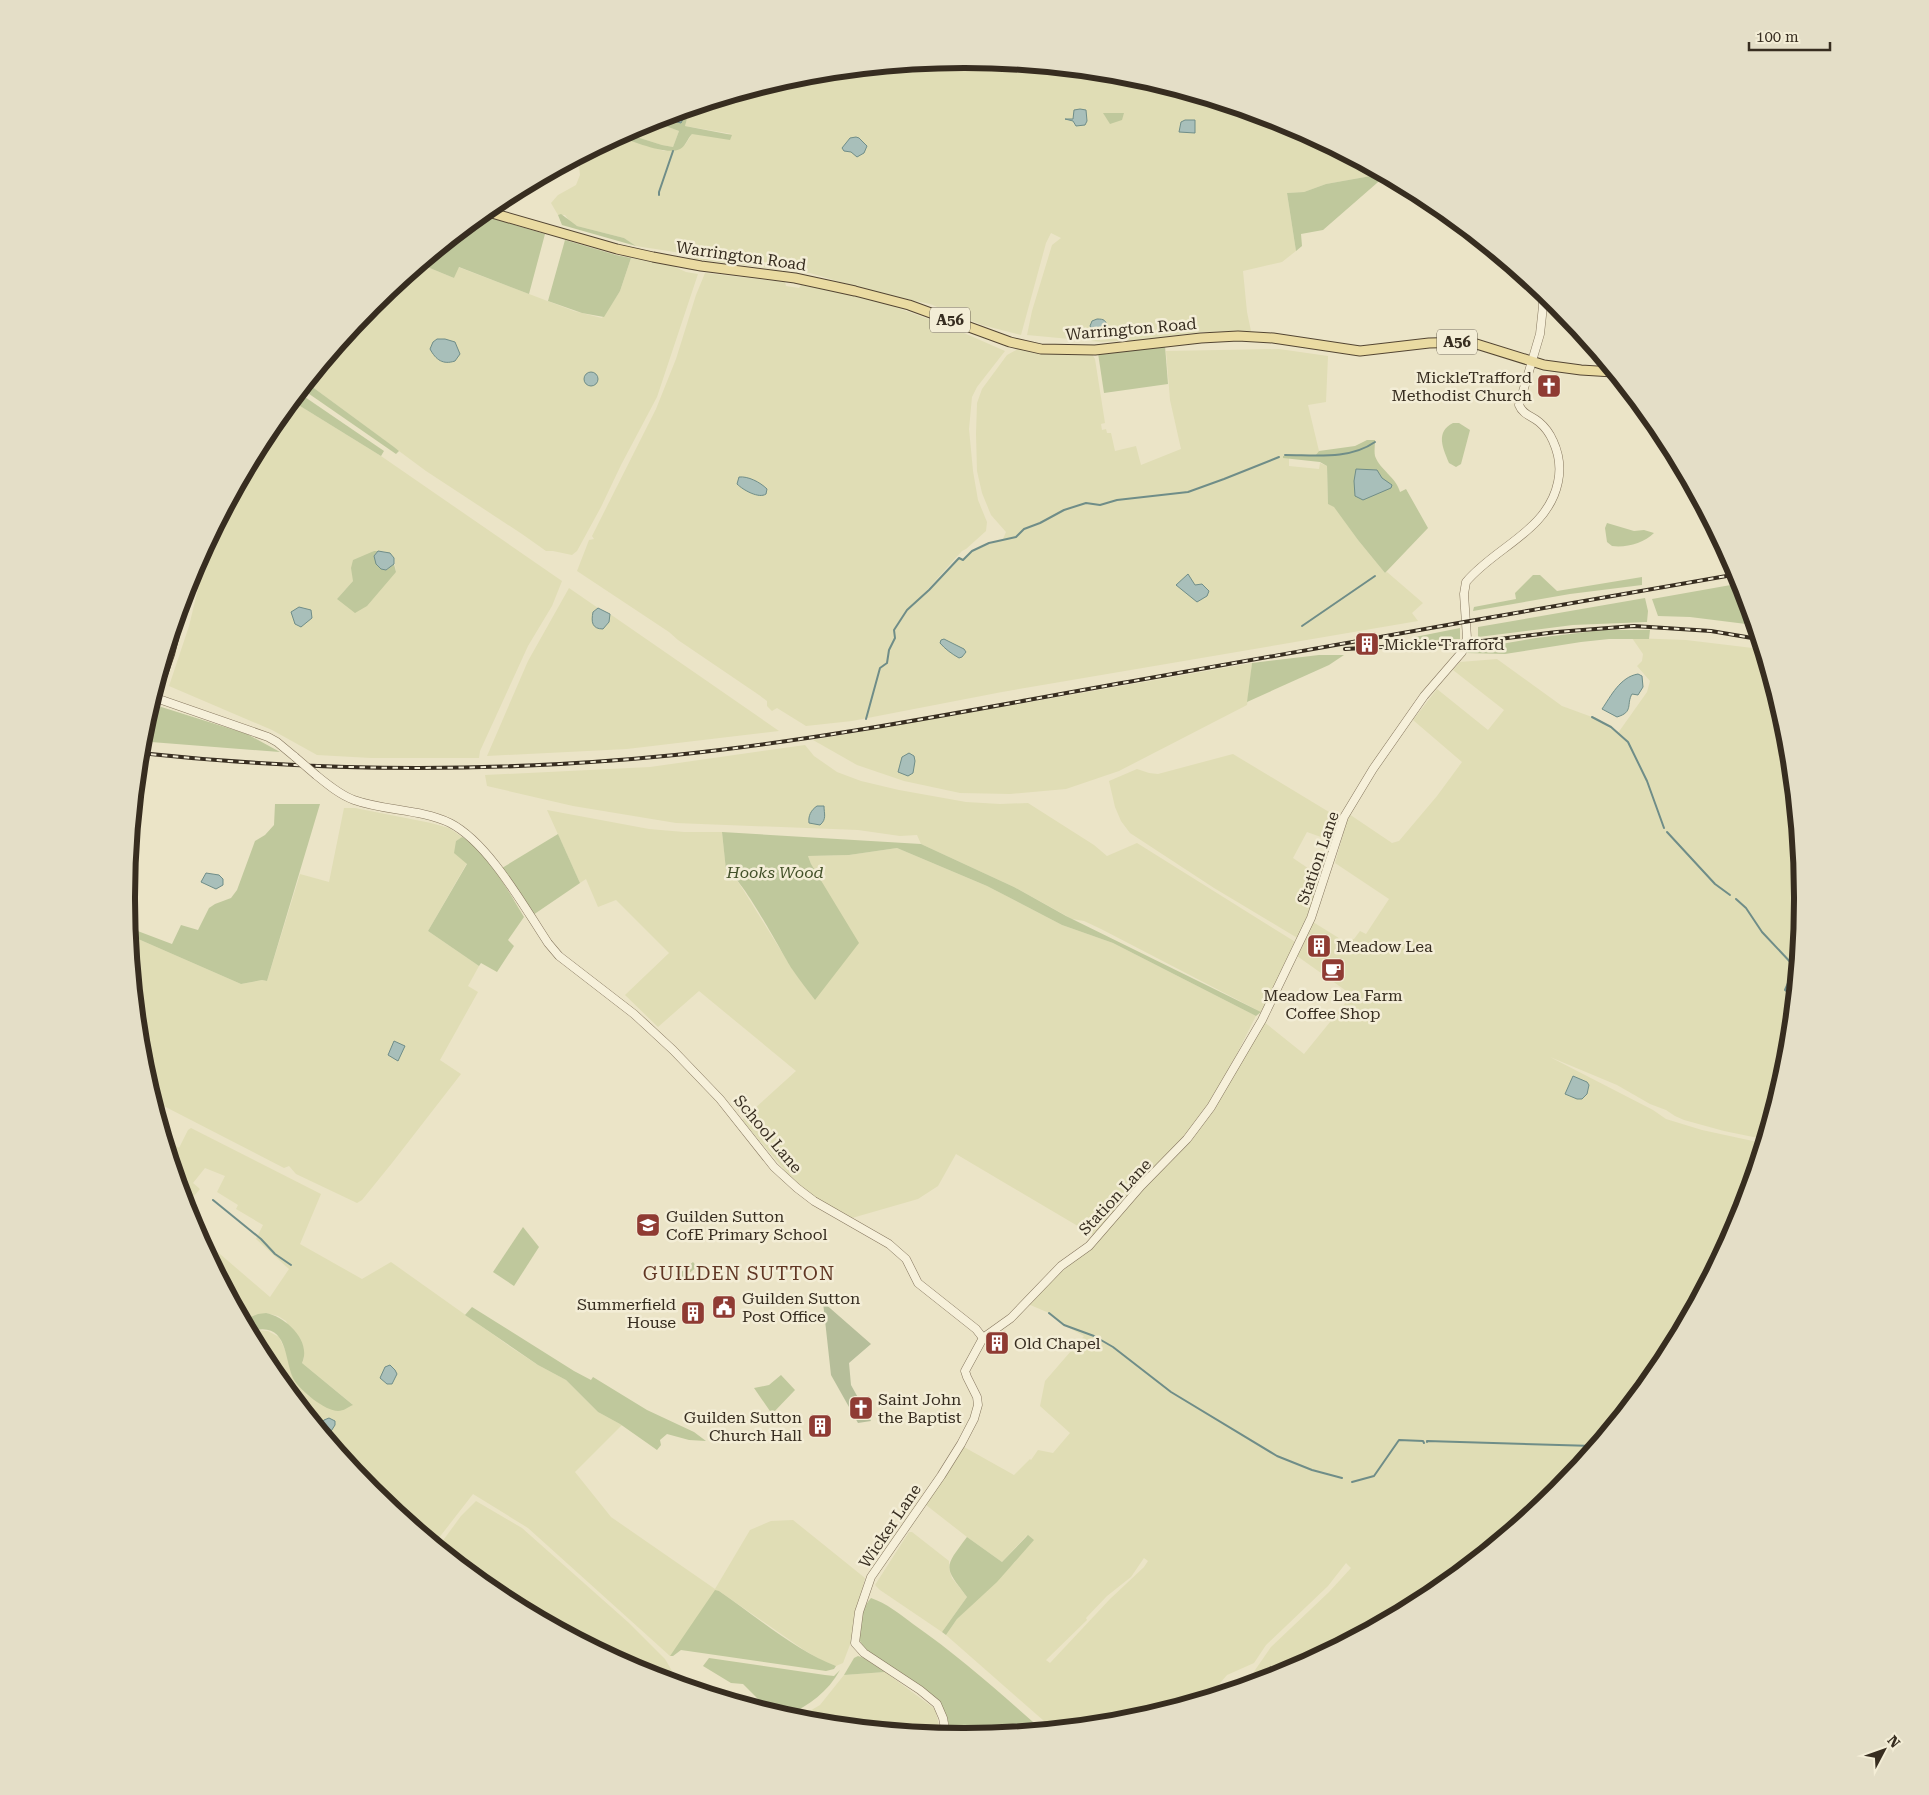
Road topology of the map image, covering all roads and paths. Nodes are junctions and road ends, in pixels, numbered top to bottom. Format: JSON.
{"nodes":[{"id":1,"x":494,"y":214,"type":"edge"},
{"id":2,"x":1543,"y":303,"type":"edge"},
{"id":3,"x":1533,"y":362,"type":"junction"},
{"id":4,"x":1606,"y":372,"type":"edge"},
{"id":5,"x":160,"y":695,"type":"edge"},
{"id":6,"x":983,"y":1338,"type":"junction"},
{"id":7,"x":945,"y":1727,"type":"edge"}],
"edges":[{"from":1,"to":3,"type":"main road","name":"Warrington Road","number":"A56"},
{"from":2,"to":3,"type":"street"},
{"from":3,"to":4,"type":"main road","name":"Warrington Road","number":"A56"},
{"from":3,"to":6,"type":"street","name":"Station Lane"},
{"from":5,"to":6,"type":"street","name":"School Lane","bridge":true},
{"from":6,"to":7,"type":"street","name":"Wicker Lane"}]}
